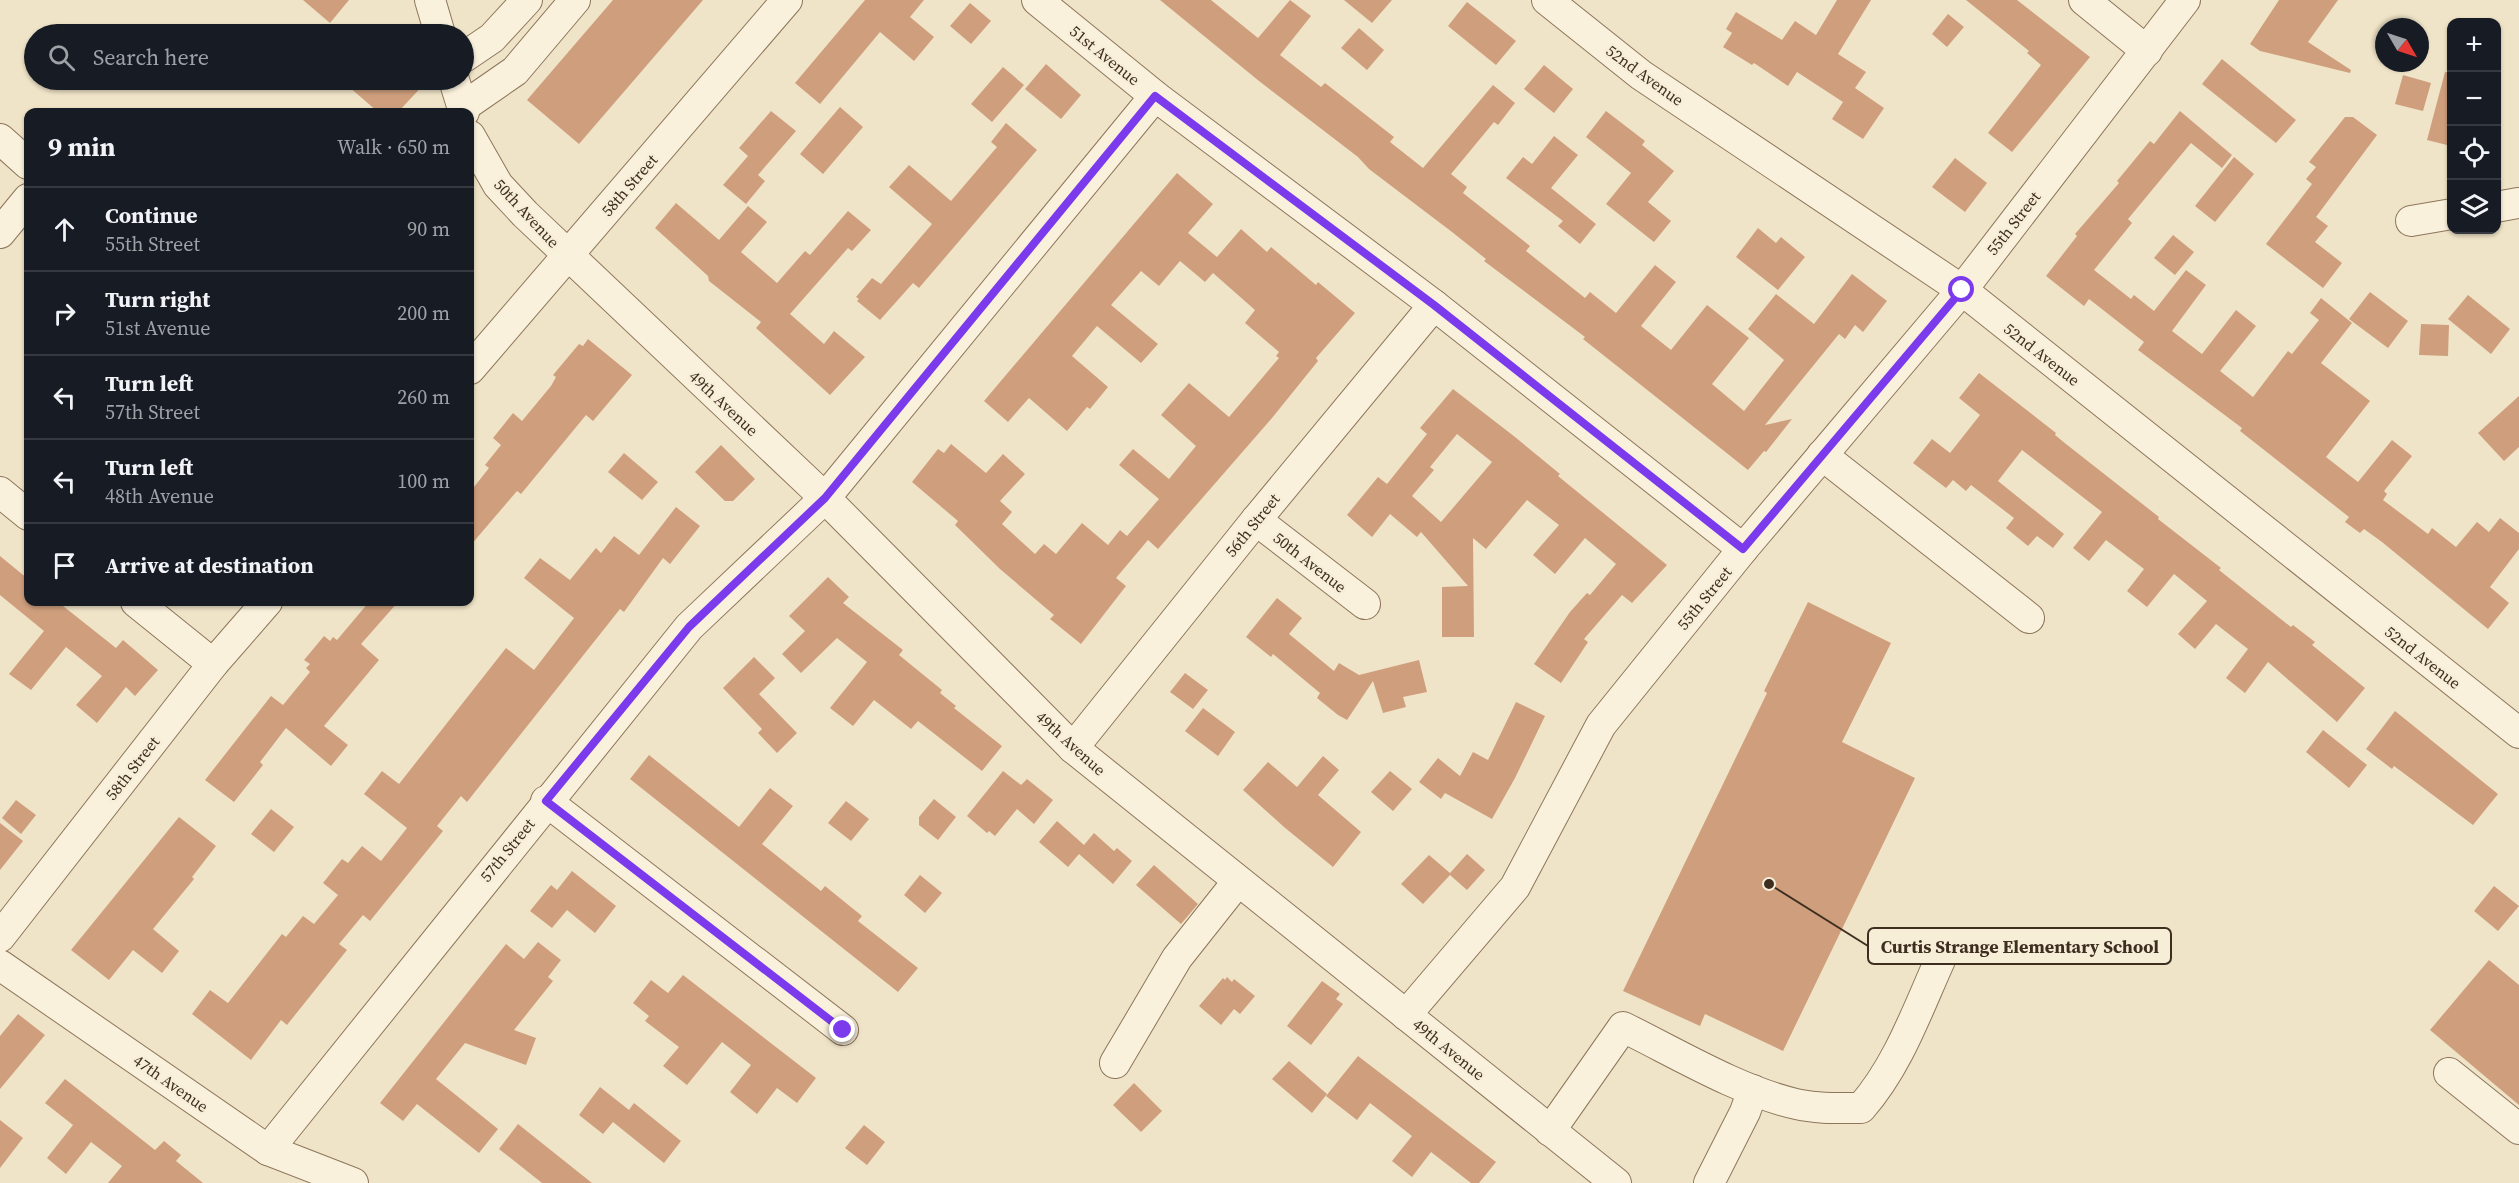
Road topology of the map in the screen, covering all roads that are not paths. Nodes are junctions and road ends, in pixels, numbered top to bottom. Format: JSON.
{"nodes":[{"id":1,"x":430,"y":0,"type":"edge"},
{"id":2,"x":527,"y":0,"type":"edge"},
{"id":3,"x":575,"y":0,"type":"edge"},
{"id":4,"x":787,"y":0,"type":"edge"},
{"id":5,"x":1037,"y":0,"type":"edge"},
{"id":6,"x":1547,"y":0,"type":"edge"},
{"id":7,"x":2084,"y":0,"type":"edge"},
{"id":8,"x":2185,"y":0,"type":"edge"},
{"id":9,"x":437,"y":24,"type":"edge"},
{"id":10,"x":474,"y":50,"type":"edge"},
{"id":11,"x":2147,"y":51,"type":"junction"},
{"id":12,"x":1155,"y":96,"type":"junction"},
{"id":13,"x":461,"y":100,"type":"edge"},
{"id":14,"x":0,"y":139,"type":"edge"},
{"id":15,"x":474,"y":143,"type":"edge"},
{"id":16,"x":24,"y":160,"type":"edge"},
{"id":17,"x":24,"y":204,"type":"edge"},
{"id":18,"x":2447,"y":215,"type":"edge"},
{"id":19,"x":2411,"y":221,"type":"dead end"},
{"id":20,"x":0,"y":233,"type":"edge"},
{"id":21,"x":568,"y":256,"type":"junction"},
{"id":22,"x":1962,"y":290,"type":"junction"},
{"id":23,"x":1434,"y":305,"type":"junction"},
{"id":24,"x":474,"y":364,"type":"edge"},
{"id":25,"x":1822,"y":456,"type":"junction"},
{"id":26,"x":0,"y":492,"type":"edge"},
{"id":27,"x":825,"y":498,"type":"junction"},
{"id":28,"x":24,"y":512,"type":"edge"},
{"id":29,"x":1256,"y":520,"type":"junction"},
{"id":30,"x":1743,"y":549,"type":"junction"},
{"id":31,"x":1365,"y":604,"type":"dead end"},
{"id":32,"x":141,"y":606,"type":"edge"},
{"id":33,"x":264,"y":606,"type":"edge"},
{"id":34,"x":2029,"y":618,"type":"dead end"},
{"id":35,"x":213,"y":664,"type":"junction"},
{"id":36,"x":2519,"y":733,"type":"edge"},
{"id":37,"x":1073,"y":748,"type":"junction"},
{"id":38,"x":546,"y":801,"type":"junction"},
{"id":39,"x":1238,"y":880,"type":"junction"},
{"id":40,"x":0,"y":937,"type":"edge"},
{"id":41,"x":1941,"y":960,"type":"dead end"},
{"id":42,"x":0,"y":965,"type":"edge"},
{"id":43,"x":1406,"y":1014,"type":"junction"},
{"id":44,"x":843,"y":1030,"type":"dead end"},
{"id":45,"x":1115,"y":1063,"type":"dead end"},
{"id":46,"x":2449,"y":1072,"type":"dead end"},
{"id":47,"x":1753,"y":1090,"type":"junction"},
{"id":48,"x":2519,"y":1129,"type":"edge"},
{"id":49,"x":1550,"y":1131,"type":"junction"},
{"id":50,"x":268,"y":1150,"type":"junction"},
{"id":51,"x":353,"y":1183,"type":"edge"},
{"id":52,"x":1616,"y":1183,"type":"edge"},
{"id":53,"x":1709,"y":1183,"type":"edge"}],
"edges":[{"from":1,"to":9,"type":"street"},
{"from":2,"to":10,"type":"street"},
{"from":3,"to":13,"type":"street"},
{"from":4,"to":21,"type":"street","name":"58th Street"},
{"from":5,"to":12,"type":"street","name":"51st Avenue"},
{"from":6,"to":22,"type":"street","name":"52nd Avenue"},
{"from":7,"to":11,"type":"street"},
{"from":8,"to":11,"type":"street","name":"55th Street"},
{"from":11,"to":22,"type":"street","name":"55th Street"},
{"from":12,"to":23,"type":"street","name":"51st Avenue"},
{"from":12,"to":27,"type":"street","name":"57th Street"},
{"from":14,"to":16,"type":"street"},
{"from":15,"to":21,"type":"street","name":"50th Avenue"},
{"from":17,"to":20,"type":"street"},
{"from":18,"to":19,"type":"street"},
{"from":21,"to":24,"type":"street","name":"58th Street"},
{"from":21,"to":27,"type":"street","name":"49th Avenue"},
{"from":22,"to":25,"type":"street","name":"55th Street"},
{"from":22,"to":36,"type":"street","name":"52nd Avenue"},
{"from":23,"to":29,"type":"street","name":"56th Street"},
{"from":23,"to":30,"type":"street","name":"51st Avenue"},
{"from":25,"to":30,"type":"street","name":"55th Street"},
{"from":25,"to":34,"type":"street"},
{"from":26,"to":28,"type":"street"},
{"from":27,"to":37,"type":"street","name":"49th Avenue"},
{"from":27,"to":38,"type":"street","name":"57th Street"},
{"from":29,"to":31,"type":"street","name":"50th Avenue"},
{"from":29,"to":37,"type":"street","name":"56th Street"},
{"from":30,"to":43,"type":"street","name":"55th Street"},
{"from":32,"to":35,"type":"street"},
{"from":33,"to":35,"type":"street","name":"58th Street"},
{"from":35,"to":40,"type":"street","name":"58th Street"},
{"from":37,"to":39,"type":"street","name":"49th Avenue"},
{"from":38,"to":44,"type":"street"},
{"from":38,"to":50,"type":"street","name":"57th Street"},
{"from":39,"to":43,"type":"street","name":"49th Avenue"},
{"from":39,"to":45,"type":"street"},
{"from":41,"to":47,"type":"street"},
{"from":42,"to":50,"type":"street","name":"47th Avenue"},
{"from":43,"to":49,"type":"street","name":"49th Avenue"},
{"from":46,"to":48,"type":"street"},
{"from":47,"to":49,"type":"street"},
{"from":47,"to":53,"type":"street"},
{"from":49,"to":52,"type":"street","name":"49th Avenue"},
{"from":50,"to":51,"type":"street","name":"47th Avenue"}]}
